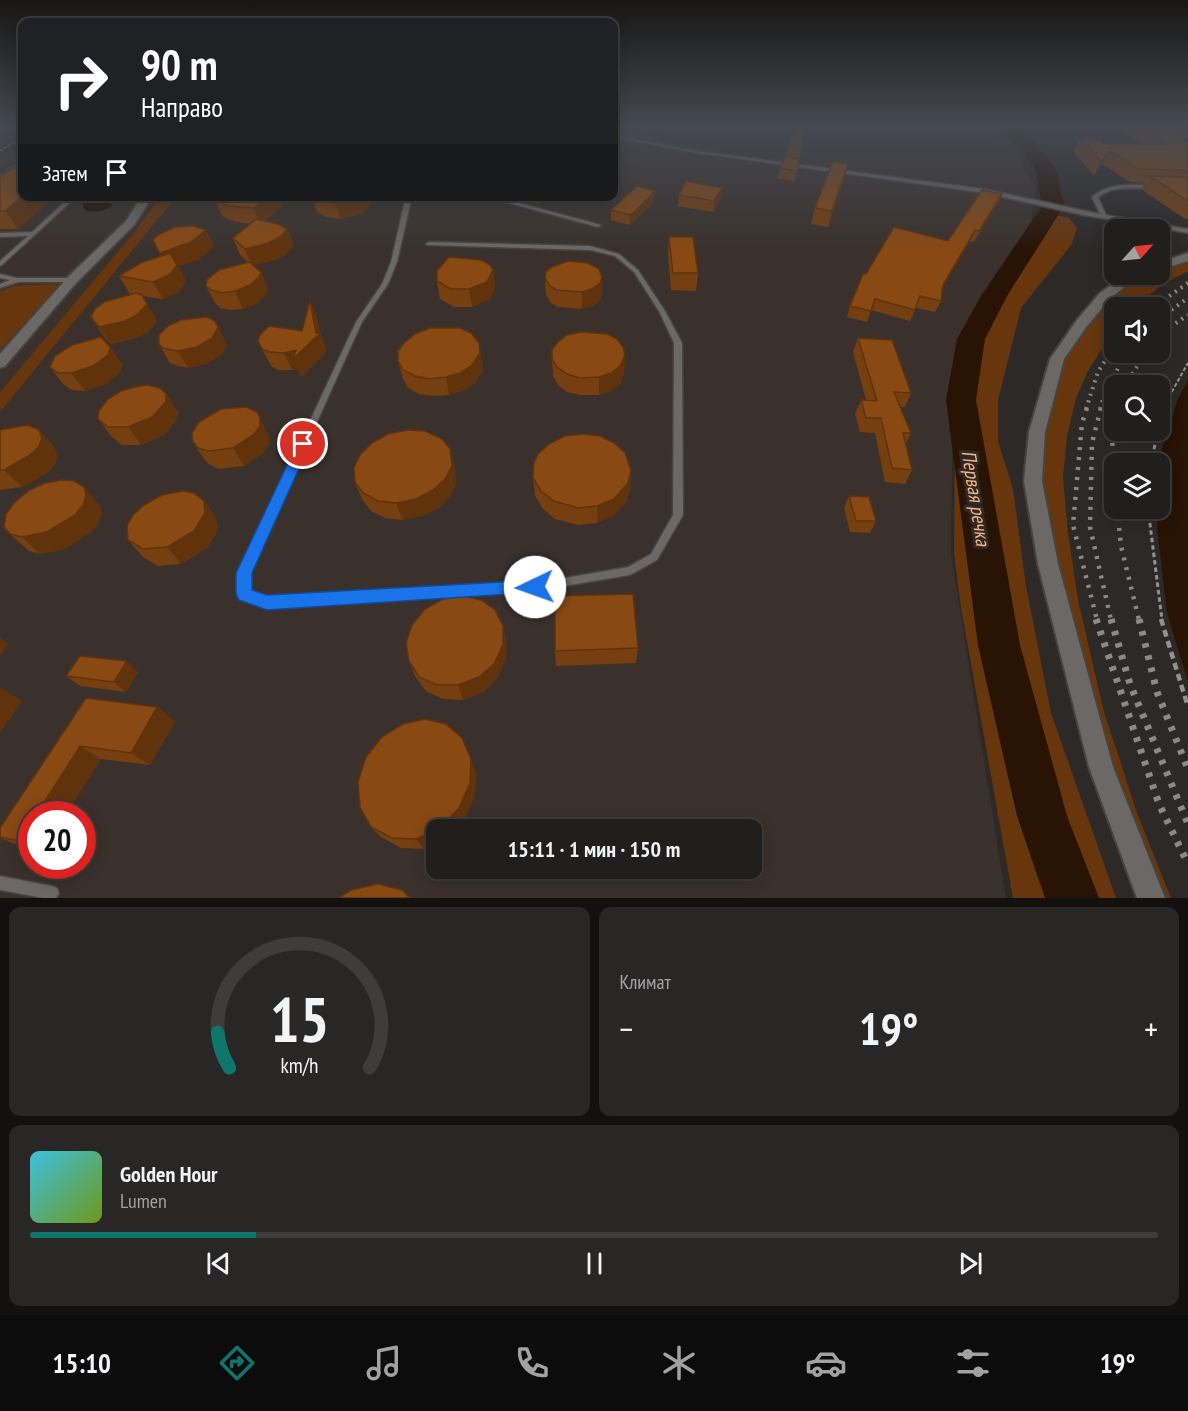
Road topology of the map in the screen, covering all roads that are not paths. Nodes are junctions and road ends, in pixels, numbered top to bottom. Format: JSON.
{"nodes":[{"id":1,"x":13,"y":169,"type":"edge"},
{"id":2,"x":822,"y":169,"type":"edge"},
{"id":3,"x":0,"y":178,"type":"edge"},
{"id":4,"x":1165,"y":187,"type":"edge"},
{"id":5,"x":69,"y":201,"type":"edge"},
{"id":6,"x":145,"y":201,"type":"edge"},
{"id":7,"x":408,"y":201,"type":"edge"},
{"id":8,"x":504,"y":201,"type":"edge"},
{"id":9,"x":1104,"y":217,"type":"junction"},
{"id":10,"x":598,"y":225,"type":"dead end"},
{"id":11,"x":1188,"y":231,"type":"edge"},
{"id":12,"x":32,"y":234,"type":"junction"},
{"id":13,"x":0,"y":235,"type":"edge"},
{"id":14,"x":429,"y":244,"type":"dead end"},
{"id":15,"x":1188,"y":256,"type":"edge"},
{"id":16,"x":1170,"y":262,"type":"edge"},
{"id":17,"x":0,"y":264,"type":"edge"},
{"id":18,"x":0,"y":276,"type":"edge"},
{"id":19,"x":17,"y":280,"type":"junction"},
{"id":20,"x":72,"y":280,"type":"junction"},
{"id":21,"x":1119,"y":285,"type":"edge"},
{"id":22,"x":0,"y":286,"type":"edge"},
{"id":23,"x":0,"y":363,"type":"edge"},
{"id":24,"x":0,"y":884,"type":"edge"},
{"id":25,"x":52,"y":893,"type":"dead end"},
{"id":26,"x":1151,"y":898,"type":"edge"}],
"edges":[{"from":1,"to":3,"type":"lane"},
{"from":2,"to":9,"type":"lane"},
{"from":4,"to":9,"type":"lane"},
{"from":5,"to":12,"type":"lane"},
{"from":6,"to":20,"type":"street"},
{"from":7,"to":14,"type":"lane"},
{"from":8,"to":10,"type":"lane"},
{"from":9,"to":11,"type":"lane"},
{"from":12,"to":13,"type":"lane"},
{"from":12,"to":17,"type":"lane"},
{"from":15,"to":16,"type":"street"},
{"from":18,"to":19,"type":"lane"},
{"from":19,"to":20,"type":"lane"},
{"from":19,"to":22,"type":"lane"},
{"from":20,"to":23,"type":"street"},
{"from":21,"to":26,"type":"street"},
{"from":24,"to":25,"type":"lane"}]}
